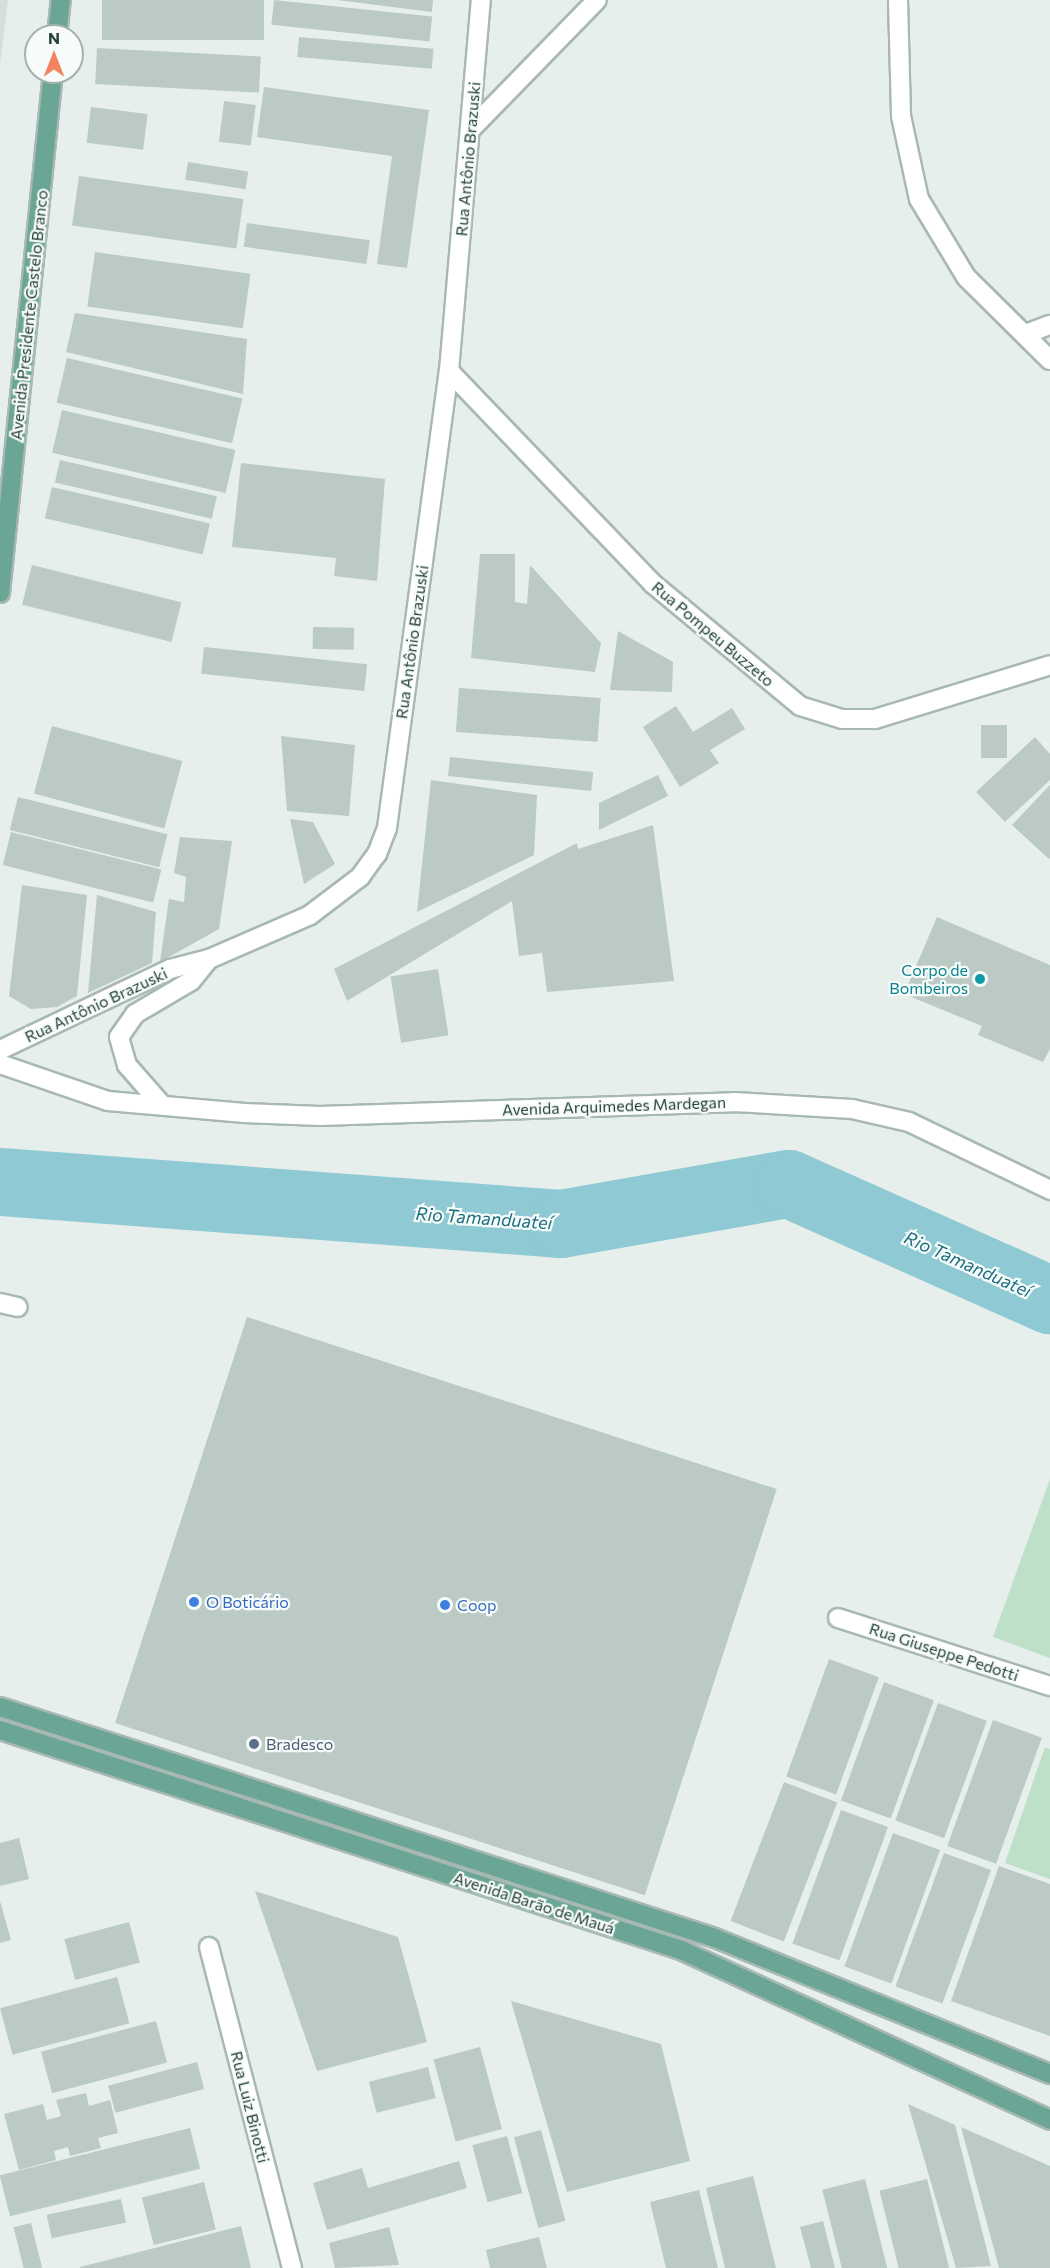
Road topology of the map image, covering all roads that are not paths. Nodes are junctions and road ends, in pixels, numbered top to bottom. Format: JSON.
{"nodes":[{"id":1,"x":61,"y":0,"type":"edge"},
{"id":2,"x":481,"y":0,"type":"edge"},
{"id":3,"x":597,"y":0,"type":"edge"},
{"id":4,"x":898,"y":0,"type":"edge"},
{"id":5,"x":58,"y":24,"type":"edge"},
{"id":6,"x":52,"y":84,"type":"edge"},
{"id":7,"x":471,"y":129,"type":"junction"},
{"id":8,"x":1050,"y":325,"type":"edge"},
{"id":9,"x":1026,"y":334,"type":"junction"},
{"id":10,"x":1050,"y":360,"type":"edge"},
{"id":11,"x":449,"y":371,"type":"junction"},
{"id":12,"x":0,"y":593,"type":"edge"},
{"id":13,"x":1050,"y":665,"type":"edge"},
{"id":14,"x":209,"y":960,"type":"junction"},
{"id":15,"x":0,"y":1050,"type":"edge"},
{"id":16,"x":0,"y":1064,"type":"edge"},
{"id":17,"x":161,"y":1104,"type":"junction"},
{"id":18,"x":1050,"y":1190,"type":"edge"},
{"id":19,"x":838,"y":1618,"type":"dead end"},
{"id":20,"x":1050,"y":1686,"type":"edge"},
{"id":21,"x":0,"y":1707,"type":"edge"},
{"id":22,"x":0,"y":1730,"type":"edge"},
{"id":23,"x":209,"y":1947,"type":"dead end"},
{"id":24,"x":1050,"y":2074,"type":"edge"},
{"id":25,"x":1050,"y":2120,"type":"edge"},
{"id":26,"x":292,"y":2268,"type":"edge"}],
"edges":[{"from":1,"to":5,"type":"main road"},
{"from":2,"to":7,"type":"street","name":"Rua Antônio Brazuski"},
{"from":3,"to":7,"type":"street"},
{"from":4,"to":9,"type":"street"},
{"from":6,"to":12,"type":"main road","name":"Avenida Presidente Castelo Branco"},
{"from":7,"to":11,"type":"street","name":"Rua Antônio Brazuski"},
{"from":8,"to":9,"type":"street"},
{"from":9,"to":10,"type":"street"},
{"from":11,"to":13,"type":"street","name":"Rua Pompeu Buzzeto"},
{"from":11,"to":14,"type":"street","name":"Rua Antônio Brazuski"},
{"from":14,"to":15,"type":"street","name":"Rua Antônio Brazuski"},
{"from":14,"to":17,"type":"street"},
{"from":16,"to":17,"type":"street","name":"Avenida Arquimedes Mardegan"},
{"from":17,"to":18,"type":"street","name":"Avenida Arquimedes Mardegan"},
{"from":19,"to":20,"type":"street","name":"Rua Giuseppe Pedotti"},
{"from":21,"to":24,"type":"main road","name":"Avenida Barão de Mauá"},
{"from":22,"to":25,"type":"main road","name":"Avenida Barão de Mauá"},
{"from":23,"to":26,"type":"street","name":"Rua Luiz Binotti"}]}
